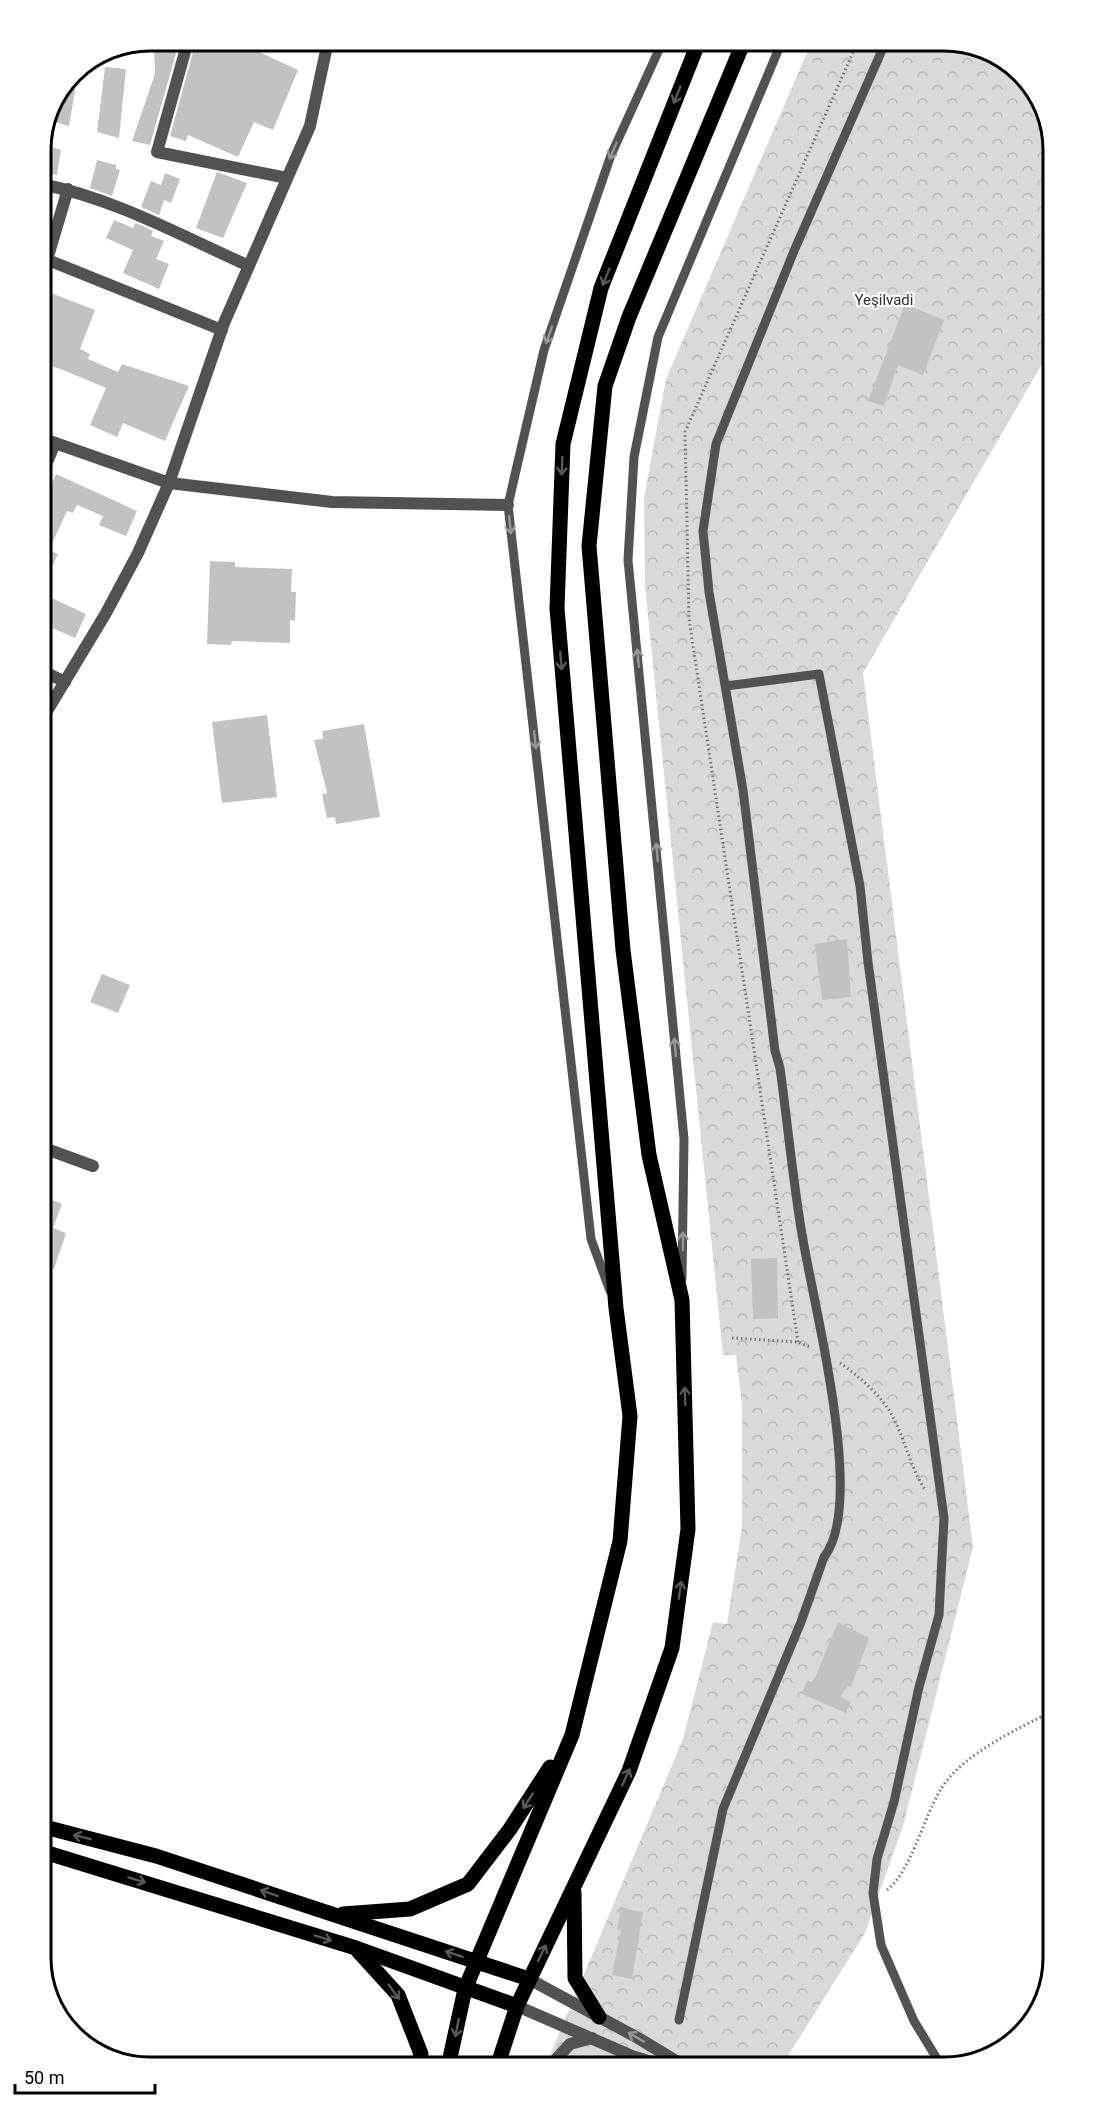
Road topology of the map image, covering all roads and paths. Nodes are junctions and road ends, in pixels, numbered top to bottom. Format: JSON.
{"nodes":[{"id":1,"x":185,"y":51,"type":"edge"},
{"id":2,"x":326,"y":51,"type":"edge"},
{"id":3,"x":658,"y":51,"type":"edge"},
{"id":4,"x":695,"y":51,"type":"edge"},
{"id":5,"x":740,"y":51,"type":"edge"},
{"id":6,"x":778,"y":51,"type":"edge"},
{"id":7,"x":882,"y":51,"type":"edge"},
{"id":8,"x":286,"y":178,"type":"junction"},
{"id":9,"x":51,"y":186,"type":"edge"},
{"id":10,"x":68,"y":189,"type":"junction"},
{"id":11,"x":51,"y":249,"type":"edge"},
{"id":12,"x":51,"y":261,"type":"edge"},
{"id":13,"x":247,"y":265,"type":"junction"},
{"id":14,"x":222,"y":330,"type":"junction"},
{"id":15,"x":51,"y":442,"type":"edge"},
{"id":16,"x":55,"y":443,"type":"junction"},
{"id":17,"x":51,"y":453,"type":"edge"},
{"id":18,"x":169,"y":483,"type":"junction"},
{"id":19,"x":508,"y":505,"type":"junction"},
{"id":20,"x":51,"y":675,"type":"edge"},
{"id":21,"x":65,"y":682,"type":"junction"},
{"id":22,"x":726,"y":686,"type":"junction"},
{"id":23,"x":51,"y":705,"type":"edge"},
{"id":24,"x":51,"y":1151,"type":"edge"},
{"id":25,"x":93,"y":1166,"type":"dead end"},
{"id":26,"x":682,"y":1300,"type":"junction"},
{"id":27,"x":616,"y":1308,"type":"junction"},
{"id":28,"x":732,"y":1338,"type":"dead end"},
{"id":29,"x":823,"y":1352,"type":"junction"},
{"id":30,"x":944,"y":1518,"type":"junction"},
{"id":31,"x":1043,"y":1716,"type":"edge"},
{"id":32,"x":572,"y":1735,"type":"junction"},
{"id":33,"x":51,"y":1829,"type":"edge"},
{"id":34,"x":51,"y":1854,"type":"edge"},
{"id":35,"x":574,"y":1885,"type":"junction"},
{"id":36,"x":874,"y":1901,"type":"junction"},
{"id":37,"x":334,"y":1914,"type":"junction"},
{"id":38,"x":356,"y":1948,"type":"junction"},
{"id":39,"x":476,"y":1961,"type":"junction"},
{"id":40,"x":529,"y":1979,"type":"junction"},
{"id":41,"x":465,"y":1989,"type":"junction"},
{"id":42,"x":517,"y":2006,"type":"junction"},
{"id":43,"x":599,"y":2017,"type":"junction"},
{"id":44,"x":679,"y":2020,"type":"dead end"},
{"id":45,"x":592,"y":2038,"type":"junction"},
{"id":46,"x":420,"y":2057,"type":"edge"},
{"id":47,"x":450,"y":2057,"type":"edge"},
{"id":48,"x":500,"y":2057,"type":"edge"},
{"id":49,"x":558,"y":2057,"type":"edge"},
{"id":50,"x":642,"y":2057,"type":"edge"},
{"id":51,"x":669,"y":2057,"type":"edge"},
{"id":52,"x":936,"y":2057,"type":"edge"}],
"edges":[{"from":1,"to":8,"type":"street"},
{"from":2,"to":8,"type":"street"},
{"from":3,"to":19,"type":"lane","one_way":true},
{"from":4,"to":27,"type":"main road","one_way":true},
{"from":5,"to":26,"type":"main road"},
{"from":26,"to":6,"type":"lane","one_way":true},
{"from":7,"to":22,"type":"lane"},
{"from":8,"to":13,"type":"street"},
{"from":9,"to":10,"type":"street"},
{"from":10,"to":11,"type":"street"},
{"from":10,"to":13,"type":"street"},
{"from":12,"to":14,"type":"street"},
{"from":13,"to":14,"type":"street"},
{"from":14,"to":18,"type":"street"},
{"from":15,"to":16,"type":"street"},
{"from":16,"to":17,"type":"street"},
{"from":16,"to":18,"type":"street"},
{"from":18,"to":19,"type":"street"},
{"from":18,"to":21,"type":"street"},
{"from":19,"to":27,"type":"lane","one_way":true},
{"from":20,"to":21,"type":"street"},
{"from":21,"to":23,"type":"street"},
{"from":22,"to":29,"type":"lane"},
{"from":22,"to":30,"type":"lane"},
{"from":24,"to":25,"type":"street"},
{"from":35,"to":26,"type":"main road","one_way":true},
{"from":27,"to":32,"type":"main road"},
{"from":28,"to":29,"type":"path"},
{"from":29,"to":30,"type":"path"},
{"from":29,"to":44,"type":"lane"},
{"from":30,"to":36,"type":"lane"},
{"from":31,"to":36,"type":"path"},
{"from":32,"to":37,"type":"main road","one_way":true},
{"from":32,"to":39,"type":"main road"},
{"from":37,"to":33,"type":"main road","one_way":true},
{"from":34,"to":38,"type":"main road","one_way":true},
{"from":40,"to":35,"type":"main road","one_way":true},
{"from":35,"to":43,"type":"main road"},
{"from":36,"to":52,"type":"lane"},
{"from":39,"to":37,"type":"main road","one_way":true},
{"from":38,"to":41,"type":"main road"},
{"from":38,"to":46,"type":"main road","one_way":true},
{"from":39,"to":40,"type":"main road"},
{"from":39,"to":41,"type":"main road"},
{"from":40,"to":42,"type":"main road"},
{"from":40,"to":43,"type":"street"},
{"from":41,"to":42,"type":"main road"},
{"from":41,"to":47,"type":"main road","one_way":true},
{"from":42,"to":45,"type":"street"},
{"from":42,"to":48,"type":"main road"},
{"from":51,"to":43,"type":"street","one_way":true},
{"from":45,"to":49,"type":"street"},
{"from":45,"to":50,"type":"street"}]}
